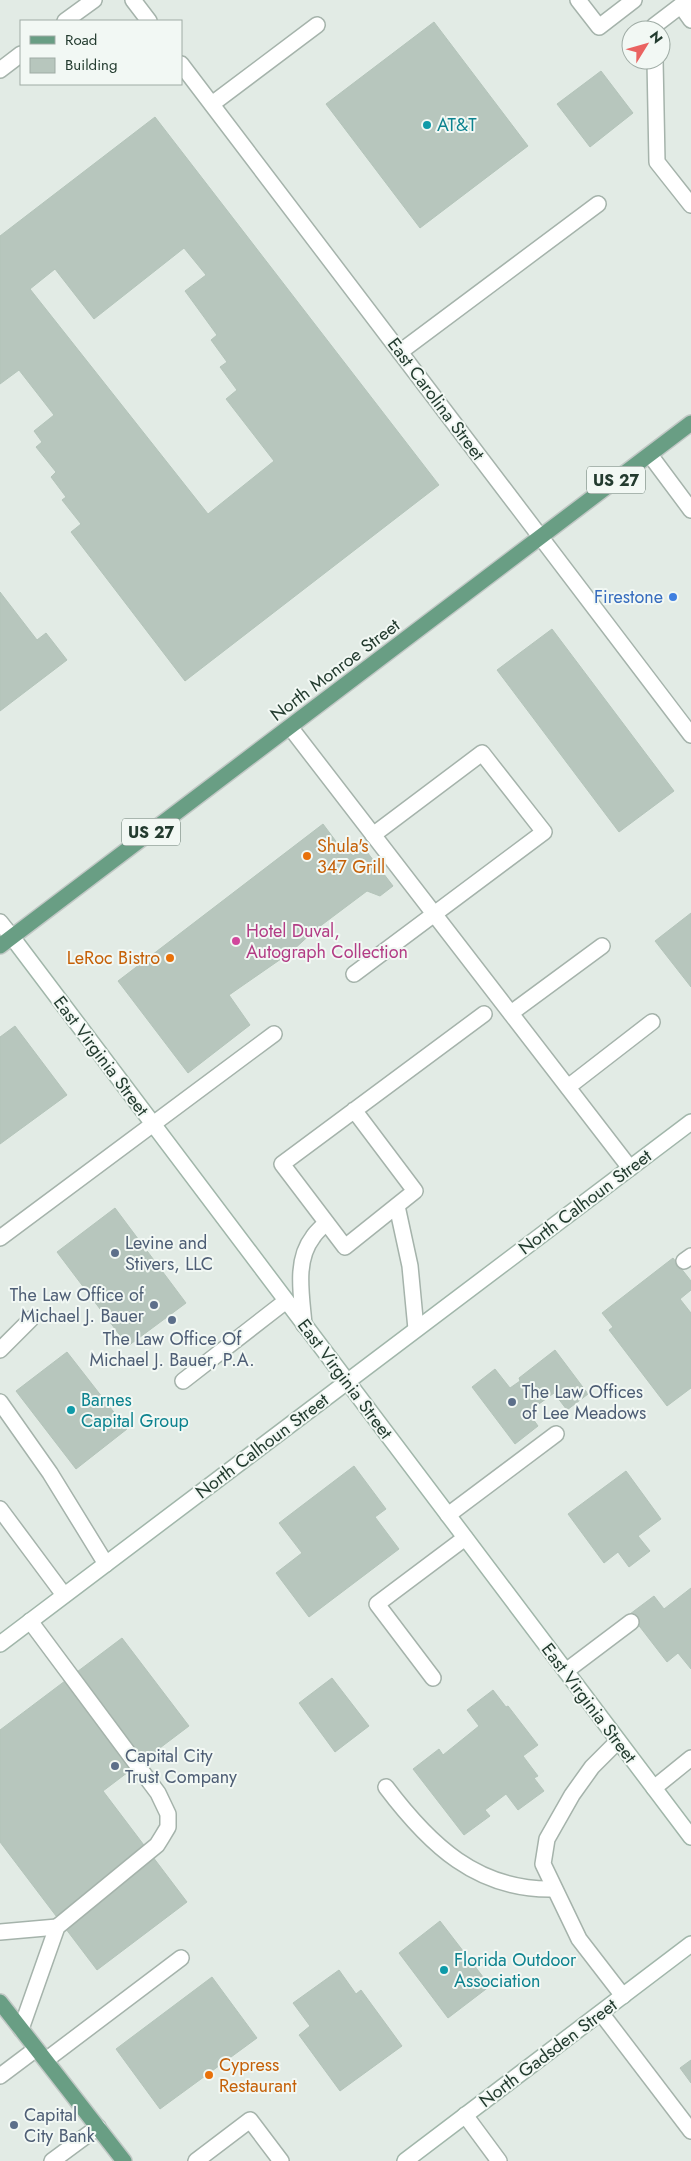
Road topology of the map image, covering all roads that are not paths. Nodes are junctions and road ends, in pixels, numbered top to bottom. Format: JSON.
{"nodes":[{"id":1,"x":94,"y":0,"type":"edge"},
{"id":2,"x":133,"y":0,"type":"edge"},
{"id":3,"x":578,"y":0,"type":"edge"},
{"id":4,"x":634,"y":0,"type":"edge"},
{"id":5,"x":684,"y":3,"type":"edge"},
{"id":6,"x":67,"y":20,"type":"edge"},
{"id":7,"x":148,"y":20,"type":"edge"},
{"id":8,"x":662,"y":20,"type":"edge"},
{"id":9,"x":691,"y":20,"type":"edge"},
{"id":10,"x":317,"y":25,"type":"dead end"},
{"id":11,"x":20,"y":55,"type":"edge"},
{"id":12,"x":182,"y":65,"type":"edge"},
{"id":13,"x":0,"y":70,"type":"edge"},
{"id":14,"x":655,"y":70,"type":"edge"},
{"id":15,"x":212,"y":104,"type":"junction"},
{"id":16,"x":598,"y":204,"type":"dead end"},
{"id":17,"x":691,"y":205,"type":"edge"},
{"id":18,"x":400,"y":352,"type":"junction"},
{"id":19,"x":691,"y":423,"type":"edge"},
{"id":20,"x":650,"y":455,"type":"junction"},
{"id":21,"x":691,"y":510,"type":"edge"},
{"id":22,"x":541,"y":537,"type":"junction"},
{"id":23,"x":290,"y":727,"type":"junction"},
{"id":24,"x":691,"y":735,"type":"edge"},
{"id":25,"x":373,"y":835,"type":"junction"},
{"id":26,"x":435,"y":915,"type":"junction"},
{"id":27,"x":0,"y":922,"type":"edge"},
{"id":28,"x":6,"y":941,"type":"edge"},
{"id":29,"x":602,"y":946,"type":"dead end"},
{"id":30,"x":354,"y":974,"type":"dead end"},
{"id":31,"x":511,"y":1013,"type":"junction"},
{"id":32,"x":484,"y":1014,"type":"dead end"},
{"id":33,"x":652,"y":1022,"type":"dead end"},
{"id":34,"x":274,"y":1034,"type":"dead end"},
{"id":35,"x":568,"y":1087,"type":"junction"},
{"id":36,"x":354,"y":1110,"type":"junction"},
{"id":37,"x":691,"y":1122,"type":"edge"},
{"id":38,"x":153,"y":1124,"type":"junction"},
{"id":39,"x":630,"y":1168,"type":"junction"},
{"id":40,"x":397,"y":1206,"type":"junction"},
{"id":41,"x":326,"y":1223,"type":"junction"},
{"id":42,"x":0,"y":1238,"type":"edge"},
{"id":43,"x":286,"y":1301,"type":"junction"},
{"id":44,"x":31,"y":1320,"type":"dead end"},
{"id":45,"x":304,"y":1325,"type":"junction"},
{"id":46,"x":416,"y":1329,"type":"junction"},
{"id":47,"x":0,"y":1350,"type":"edge"},
{"id":48,"x":183,"y":1381,"type":"dead end"},
{"id":49,"x":348,"y":1382,"type":"junction"},
{"id":50,"x":0,"y":1402,"type":"edge"},
{"id":51,"x":556,"y":1434,"type":"dead end"},
{"id":52,"x":0,"y":1509,"type":"edge"},
{"id":53,"x":448,"y":1515,"type":"junction"},
{"id":54,"x":465,"y":1538,"type":"junction"},
{"id":55,"x":106,"y":1564,"type":"junction"},
{"id":56,"x":64,"y":1595,"type":"junction"},
{"id":57,"x":30,"y":1621,"type":"junction"},
{"id":58,"x":631,"y":1622,"type":"dead end"},
{"id":59,"x":0,"y":1644,"type":"edge"},
{"id":60,"x":566,"y":1671,"type":"junction"},
{"id":61,"x":433,"y":1678,"type":"dead end"},
{"id":62,"x":618,"y":1741,"type":"junction"},
{"id":63,"x":691,"y":1758,"type":"edge"},
{"id":64,"x":386,"y":1787,"type":"dead end"},
{"id":65,"x":654,"y":1788,"type":"junction"},
{"id":66,"x":691,"y":1837,"type":"edge"},
{"id":67,"x":554,"y":1889,"type":"junction"},
{"id":68,"x":57,"y":1927,"type":"junction"},
{"id":69,"x":0,"y":1932,"type":"edge"},
{"id":70,"x":691,"y":1944,"type":"edge"},
{"id":71,"x":181,"y":1958,"type":"dead end"},
{"id":72,"x":623,"y":1996,"type":"junction"},
{"id":73,"x":0,"y":2002,"type":"edge"},
{"id":74,"x":601,"y":2013,"type":"junction"},
{"id":75,"x":21,"y":2029,"type":"junction"},
{"id":76,"x":41,"y":2054,"type":"junction"},
{"id":77,"x":0,"y":2076,"type":"edge"},
{"id":78,"x":465,"y":2115,"type":"junction"},
{"id":79,"x":98,"y":2127,"type":"junction"},
{"id":80,"x":691,"y":2131,"type":"edge"},
{"id":81,"x":52,"y":2161,"type":"edge"},
{"id":82,"x":124,"y":2161,"type":"edge"},
{"id":83,"x":196,"y":2161,"type":"edge"},
{"id":84,"x":281,"y":2161,"type":"edge"},
{"id":85,"x":404,"y":2161,"type":"edge"},
{"id":86,"x":499,"y":2161,"type":"edge"}],
"edges":[{"from":1,"to":6,"type":"street"},
{"from":2,"to":7,"type":"street"},
{"from":3,"to":4,"type":"street"},
{"from":5,"to":8,"type":"street"},
{"from":5,"to":9,"type":"street"},
{"from":10,"to":15,"type":"street"},
{"from":11,"to":13,"type":"street"},
{"from":12,"to":15,"type":"street","name":"East Carolina Street"},
{"from":14,"to":17,"type":"street"},
{"from":15,"to":18,"type":"street","name":"East Carolina Street"},
{"from":16,"to":18,"type":"street"},
{"from":18,"to":22,"type":"street","name":"East Carolina Street"},
{"from":19,"to":20,"type":"main road","name":"North Monroe Street","number":"US 27"},
{"from":20,"to":21,"type":"street"},
{"from":20,"to":22,"type":"main road","name":"North Monroe Street","number":"US 27"},
{"from":22,"to":23,"type":"main road","name":"North Monroe Street","number":"US 27"},
{"from":22,"to":24,"type":"street","name":"East Carolina Street"},
{"from":23,"to":25,"type":"street"},
{"from":23,"to":28,"type":"main road","name":"North Monroe Street","number":"US 27"},
{"from":25,"to":26,"type":"street"},
{"from":25,"to":26,"type":"street"},
{"from":26,"to":30,"type":"street"},
{"from":26,"to":31,"type":"street"},
{"from":27,"to":28,"type":"street","name":"East Virginia Street"},
{"from":28,"to":38,"type":"street","name":"East Virginia Street"},
{"from":29,"to":31,"type":"street"},
{"from":31,"to":35,"type":"street"},
{"from":32,"to":36,"type":"street"},
{"from":33,"to":35,"type":"street"},
{"from":34,"to":38,"type":"street"},
{"from":35,"to":39,"type":"street"},
{"from":36,"to":40,"type":"street"},
{"from":36,"to":41,"type":"street"},
{"from":37,"to":39,"type":"street","name":"North Calhoun Street"},
{"from":38,"to":42,"type":"street"},
{"from":38,"to":43,"type":"street","name":"East Virginia Street"},
{"from":39,"to":46,"type":"street","name":"North Calhoun Street"},
{"from":40,"to":41,"type":"street"},
{"from":40,"to":46,"type":"street"},
{"from":41,"to":45,"type":"street"},
{"from":43,"to":45,"type":"street","name":"East Virginia Street"},
{"from":43,"to":48,"type":"street"},
{"from":44,"to":47,"type":"street"},
{"from":45,"to":49,"type":"street","name":"East Virginia Street"},
{"from":46,"to":49,"type":"street","name":"North Calhoun Street"},
{"from":49,"to":53,"type":"street","name":"East Virginia Street"},
{"from":49,"to":55,"type":"street","name":"North Calhoun Street"},
{"from":50,"to":55,"type":"street"},
{"from":51,"to":53,"type":"street"},
{"from":52,"to":56,"type":"street"},
{"from":53,"to":54,"type":"street","name":"East Virginia Street"},
{"from":54,"to":60,"type":"street","name":"East Virginia Street"},
{"from":54,"to":61,"type":"street"},
{"from":55,"to":56,"type":"street","name":"North Calhoun Street"},
{"from":56,"to":57,"type":"street","name":"North Calhoun Street"},
{"from":57,"to":59,"type":"street","name":"North Calhoun Street"},
{"from":57,"to":68,"type":"street"},
{"from":58,"to":60,"type":"street"},
{"from":60,"to":62,"type":"street","name":"East Virginia Street"},
{"from":62,"to":65,"type":"street","name":"East Virginia Street"},
{"from":62,"to":67,"type":"street"},
{"from":63,"to":65,"type":"street"},
{"from":64,"to":67,"type":"street"},
{"from":65,"to":66,"type":"street","name":"East Virginia Street"},
{"from":67,"to":72,"type":"street"},
{"from":68,"to":69,"type":"street"},
{"from":68,"to":75,"type":"street"},
{"from":70,"to":72,"type":"street","name":"North Gadsden Street"},
{"from":71,"to":76,"type":"street"},
{"from":72,"to":74,"type":"street","name":"North Gadsden Street"},
{"from":73,"to":75,"type":"main road"},
{"from":74,"to":78,"type":"street","name":"North Gadsden Street"},
{"from":74,"to":80,"type":"street"},
{"from":75,"to":76,"type":"main road"},
{"from":76,"to":77,"type":"street"},
{"from":76,"to":79,"type":"main road"},
{"from":78,"to":85,"type":"street","name":"North Gadsden Street"},
{"from":78,"to":86,"type":"street"},
{"from":79,"to":81,"type":"street"},
{"from":79,"to":82,"type":"main road"},
{"from":83,"to":84,"type":"street"}]}
